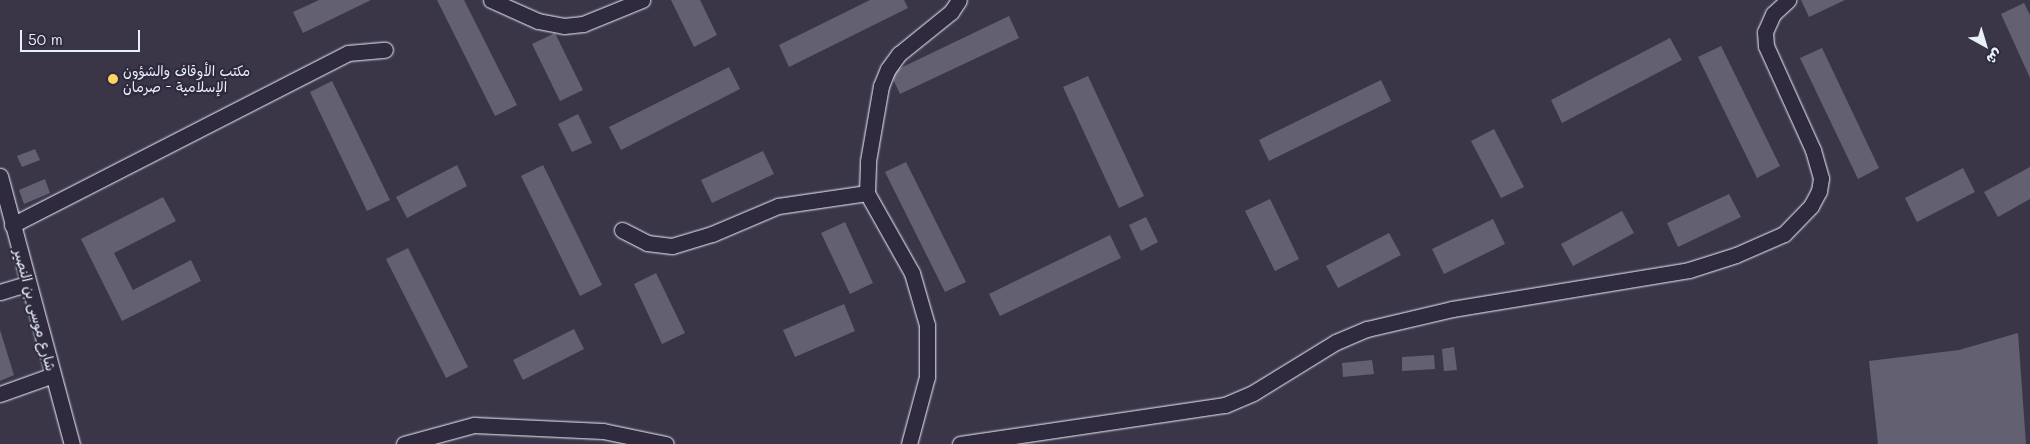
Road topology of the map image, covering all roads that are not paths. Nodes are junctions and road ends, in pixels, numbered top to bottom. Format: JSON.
{"nodes":[{"id":1,"x":490,"y":0,"type":"edge"},
{"id":2,"x":642,"y":0,"type":"edge"},
{"id":3,"x":959,"y":0,"type":"edge"},
{"id":4,"x":1788,"y":0,"type":"edge"},
{"id":5,"x":384,"y":50,"type":"dead end"},
{"id":6,"x":0,"y":176,"type":"edge"},
{"id":7,"x":867,"y":193,"type":"junction"},
{"id":8,"x":12,"y":225,"type":"junction"},
{"id":9,"x":622,"y":230,"type":"dead end"},
{"id":10,"x":27,"y":284,"type":"junction"},
{"id":11,"x":0,"y":292,"type":"edge"},
{"id":12,"x":53,"y":375,"type":"junction"},
{"id":13,"x":0,"y":394,"type":"edge"},
{"id":14,"x":72,"y":444,"type":"edge"},
{"id":15,"x":404,"y":444,"type":"edge"},
{"id":16,"x":666,"y":444,"type":"edge"},
{"id":17,"x":909,"y":444,"type":"edge"},
{"id":18,"x":960,"y":444,"type":"edge"}],
"edges":[{"from":1,"to":2,"type":"street"},
{"from":3,"to":7,"type":"street"},
{"from":4,"to":18,"type":"street"},
{"from":5,"to":8,"type":"street"},
{"from":6,"to":8,"type":"street","name":"شارع موسى بن النصير"},
{"from":7,"to":9,"type":"street"},
{"from":7,"to":17,"type":"street"},
{"from":8,"to":10,"type":"street","name":"شارع موسى بن النصير"},
{"from":10,"to":11,"type":"street"},
{"from":10,"to":12,"type":"street","name":"شارع موسى بن النصير"},
{"from":12,"to":13,"type":"street"},
{"from":12,"to":14,"type":"street","name":"شارع موسى بن النصير"},
{"from":15,"to":16,"type":"street"}]}
